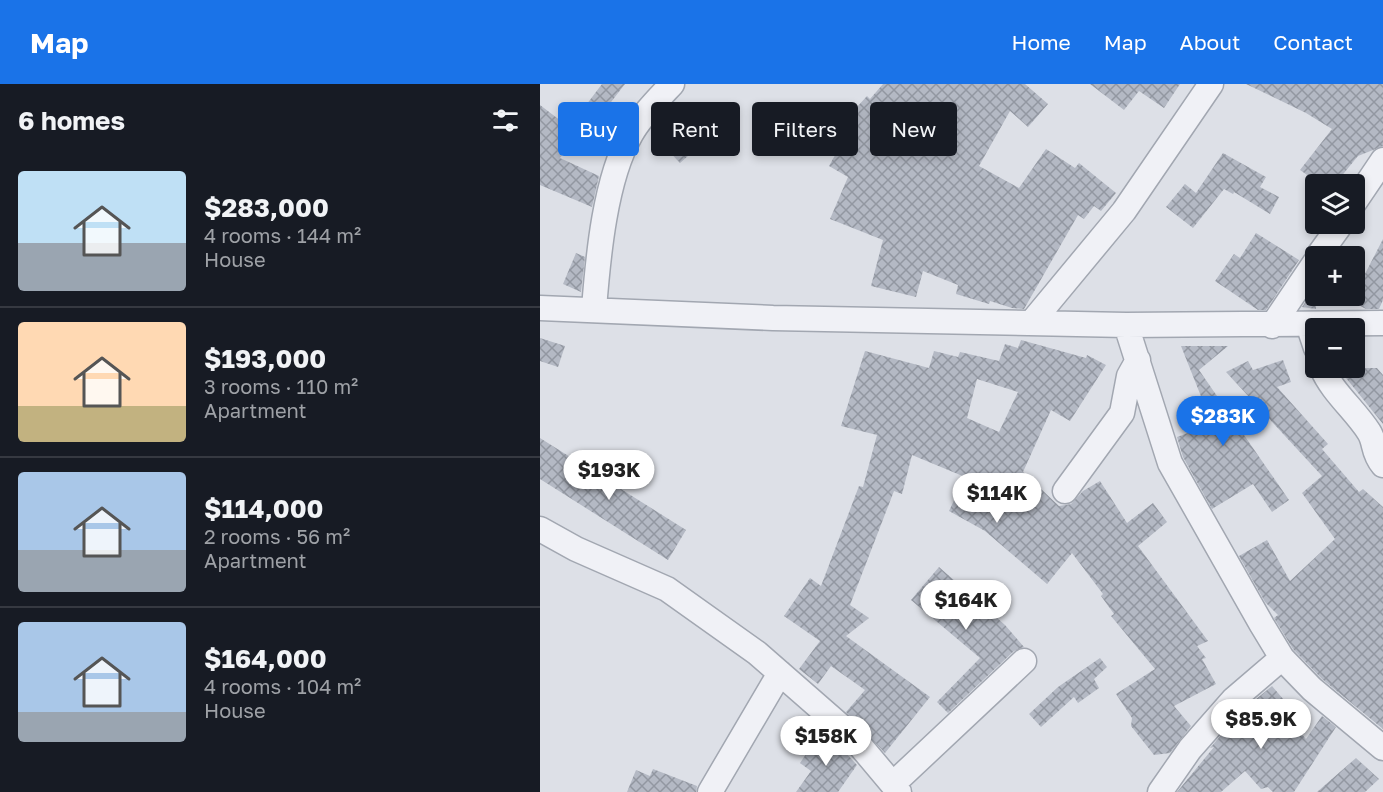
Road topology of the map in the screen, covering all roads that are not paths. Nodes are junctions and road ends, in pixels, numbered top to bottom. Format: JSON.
{"nodes":[{"id":1,"x":672,"y":84,"type":"edge"},
{"id":2,"x":1211,"y":84,"type":"edge"},
{"id":3,"x":1383,"y":160,"type":"edge"},
{"id":4,"x":1365,"y":187,"type":"edge"},
{"id":5,"x":1305,"y":277,"type":"edge"},
{"id":6,"x":540,"y":308,"type":"edge"},
{"id":7,"x":594,"y":309,"type":"junction"},
{"id":8,"x":1032,"y":322,"type":"junction"},
{"id":9,"x":1365,"y":323,"type":"edge"},
{"id":10,"x":1383,"y":323,"type":"edge"},
{"id":11,"x":1305,"y":324,"type":"edge"},
{"id":12,"x":1126,"y":325,"type":"junction"},
{"id":13,"x":1272,"y":326,"type":"junction"},
{"id":14,"x":1138,"y":360,"type":"junction"},
{"id":15,"x":1328,"y":378,"type":"edge"},
{"id":16,"x":1383,"y":465,"type":"edge"},
{"id":17,"x":1065,"y":490,"type":"dead end"},
{"id":18,"x":540,"y":530,"type":"edge"},
{"id":19,"x":1282,"y":658,"type":"junction"},
{"id":20,"x":1024,"y":661,"type":"dead end"},
{"id":21,"x":780,"y":673,"type":"junction"},
{"id":22,"x":1383,"y":748,"type":"edge"},
{"id":23,"x":896,"y":788,"type":"edge"},
{"id":24,"x":710,"y":792,"type":"edge"},
{"id":25,"x":1160,"y":792,"type":"edge"}],
"edges":[{"from":1,"to":7,"type":"street"},
{"from":2,"to":8,"type":"street"},
{"from":3,"to":4,"type":"street"},
{"from":5,"to":13,"type":"street"},
{"from":6,"to":7,"type":"street"},
{"from":7,"to":8,"type":"street"},
{"from":8,"to":12,"type":"street"},
{"from":9,"to":10,"type":"street"},
{"from":11,"to":13,"type":"street"},
{"from":12,"to":13,"type":"street"},
{"from":12,"to":14,"type":"street"},
{"from":14,"to":17,"type":"street"},
{"from":14,"to":19,"type":"street"},
{"from":15,"to":16,"type":"street"},
{"from":18,"to":21,"type":"street"},
{"from":19,"to":22,"type":"street"},
{"from":19,"to":25,"type":"street"},
{"from":20,"to":23,"type":"street"},
{"from":21,"to":23,"type":"street"},
{"from":21,"to":24,"type":"street"}]}
